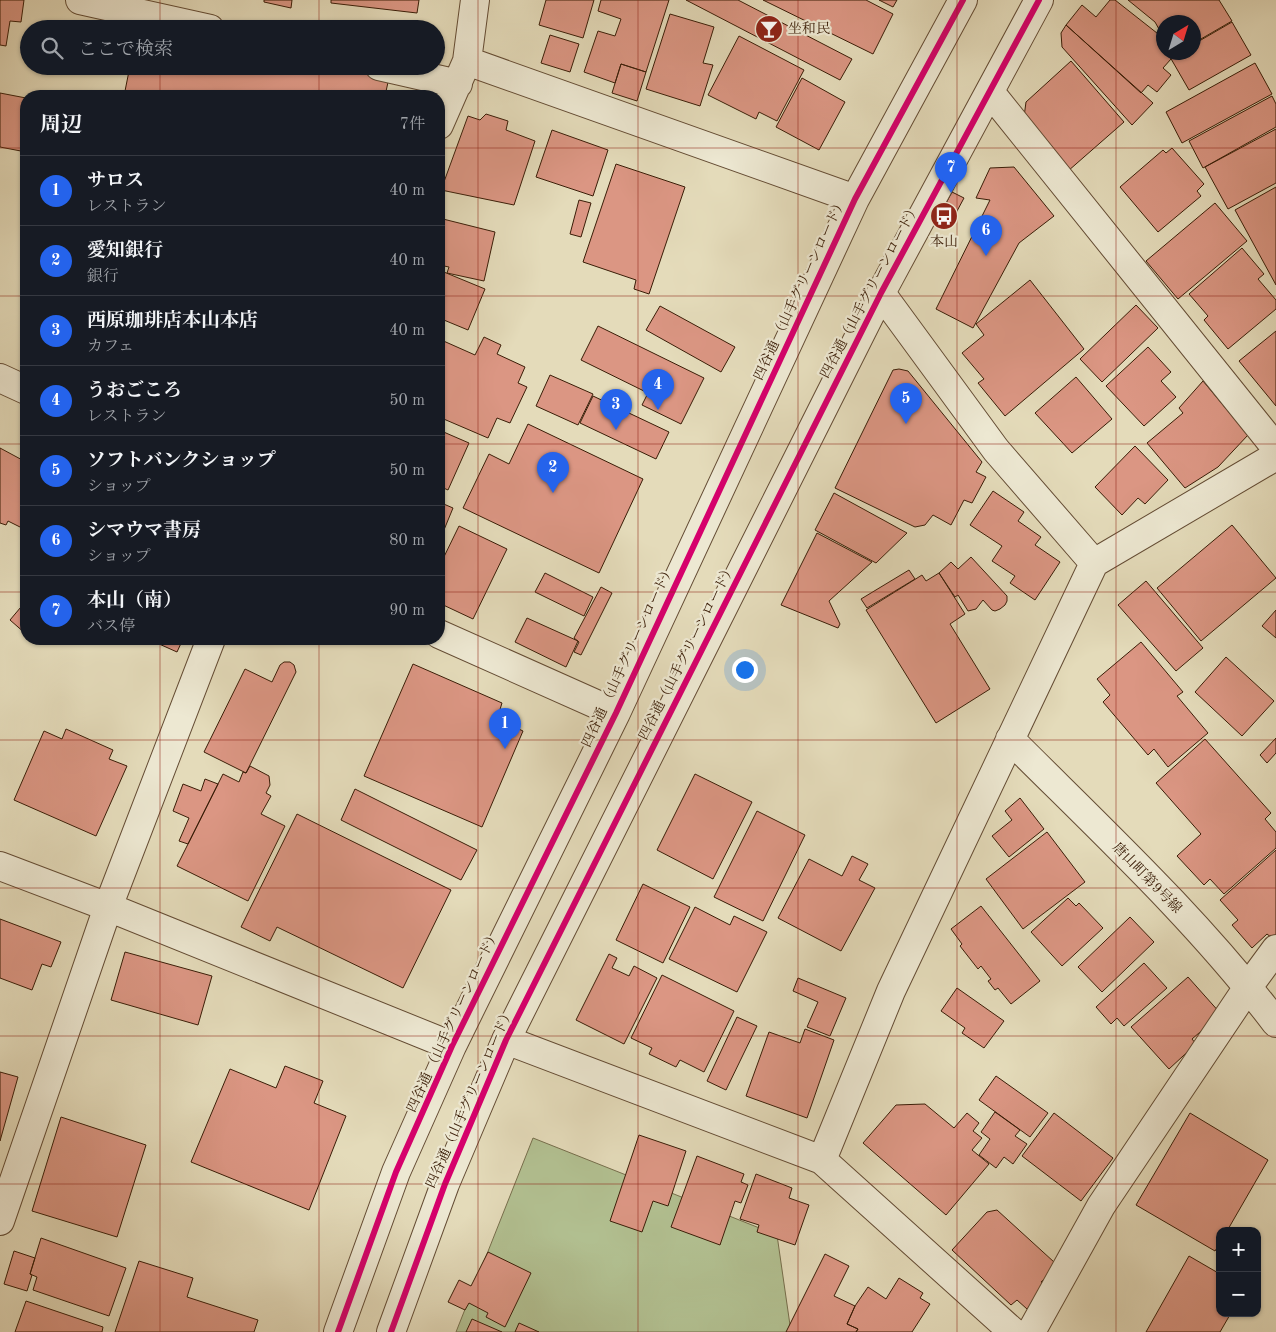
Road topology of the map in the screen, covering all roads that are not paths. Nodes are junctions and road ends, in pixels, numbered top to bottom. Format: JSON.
{"nodes":[{"id":1,"x":80,"y":0,"type":"edge"},
{"id":2,"x":475,"y":0,"type":"edge"},
{"id":3,"x":963,"y":0,"type":"edge"},
{"id":4,"x":1039,"y":0,"type":"edge"},
{"id":5,"x":170,"y":20,"type":"edge"},
{"id":6,"x":445,"y":71,"type":"edge"},
{"id":7,"x":463,"y":72,"type":"junction"},
{"id":8,"x":990,"y":92,"type":"junction"},
{"id":9,"x":445,"y":112,"type":"edge"},
{"id":10,"x":855,"y":198,"type":"junction"},
{"id":11,"x":881,"y":293,"type":"junction"},
{"id":12,"x":0,"y":378,"type":"edge"},
{"id":13,"x":20,"y":387,"type":"edge"},
{"id":14,"x":1276,"y":448,"type":"edge"},
{"id":15,"x":1276,"y":456,"type":"edge"},
{"id":16,"x":1094,"y":563,"type":"junction"},
{"id":17,"x":445,"y":637,"type":"edge"},
{"id":18,"x":208,"y":645,"type":"edge"},
{"id":19,"x":616,"y":713,"type":"junction"},
{"id":20,"x":1010,"y":739,"type":"junction"},
{"id":21,"x":0,"y":866,"type":"edge"},
{"id":22,"x":108,"y":907,"type":"junction"},
{"id":23,"x":1276,"y":949,"type":"edge"},
{"id":24,"x":1248,"y":987,"type":"junction"},
{"id":25,"x":1276,"y":1023,"type":"edge"},
{"id":26,"x":506,"y":1040,"type":"junction"},
{"id":27,"x":452,"y":1046,"type":"junction"},
{"id":28,"x":822,"y":1160,"type":"junction"},
{"id":29,"x":0,"y":1221,"type":"edge"},
{"id":30,"x":338,"y":1332,"type":"edge"},
{"id":31,"x":391,"y":1332,"type":"edge"},
{"id":32,"x":1013,"y":1332,"type":"edge"},
{"id":33,"x":1031,"y":1332,"type":"edge"}],
"edges":[{"from":1,"to":5,"type":"street"},
{"from":2,"to":7,"type":"street"},
{"from":3,"to":10,"type":"street","name":"四谷通 （山手グリーンロード）"},
{"from":4,"to":8,"type":"street","name":"四谷通（山手グリーンロード）"},
{"from":6,"to":7,"type":"street"},
{"from":7,"to":9,"type":"street"},
{"from":7,"to":10,"type":"street"},
{"from":8,"to":11,"type":"street","name":"四谷通（山手グリーンロード）"},
{"from":8,"to":14,"type":"street"},
{"from":10,"to":19,"type":"street","name":"四谷通 （山手グリーンロード）"},
{"from":11,"to":16,"type":"street"},
{"from":11,"to":26,"type":"street","name":"四谷通（山手グリーンロード）"},
{"from":12,"to":13,"type":"street"},
{"from":15,"to":16,"type":"street"},
{"from":16,"to":20,"type":"street"},
{"from":17,"to":19,"type":"street"},
{"from":18,"to":22,"type":"street"},
{"from":19,"to":27,"type":"street","name":"四谷通 （山手グリーンロード）"},
{"from":20,"to":24,"type":"street","name":"唐山町第9号線"},
{"from":20,"to":28,"type":"street"},
{"from":21,"to":22,"type":"street"},
{"from":22,"to":27,"type":"street"},
{"from":22,"to":29,"type":"street"},
{"from":23,"to":24,"type":"street"},
{"from":24,"to":25,"type":"street","name":"唐山町第9号線"},
{"from":24,"to":33,"type":"street"},
{"from":26,"to":28,"type":"street"},
{"from":26,"to":31,"type":"street","name":"四谷通（山手グリーンロード）"},
{"from":27,"to":30,"type":"street","name":"四谷通 （山手グリーンロード）"},
{"from":28,"to":32,"type":"street"}]}
